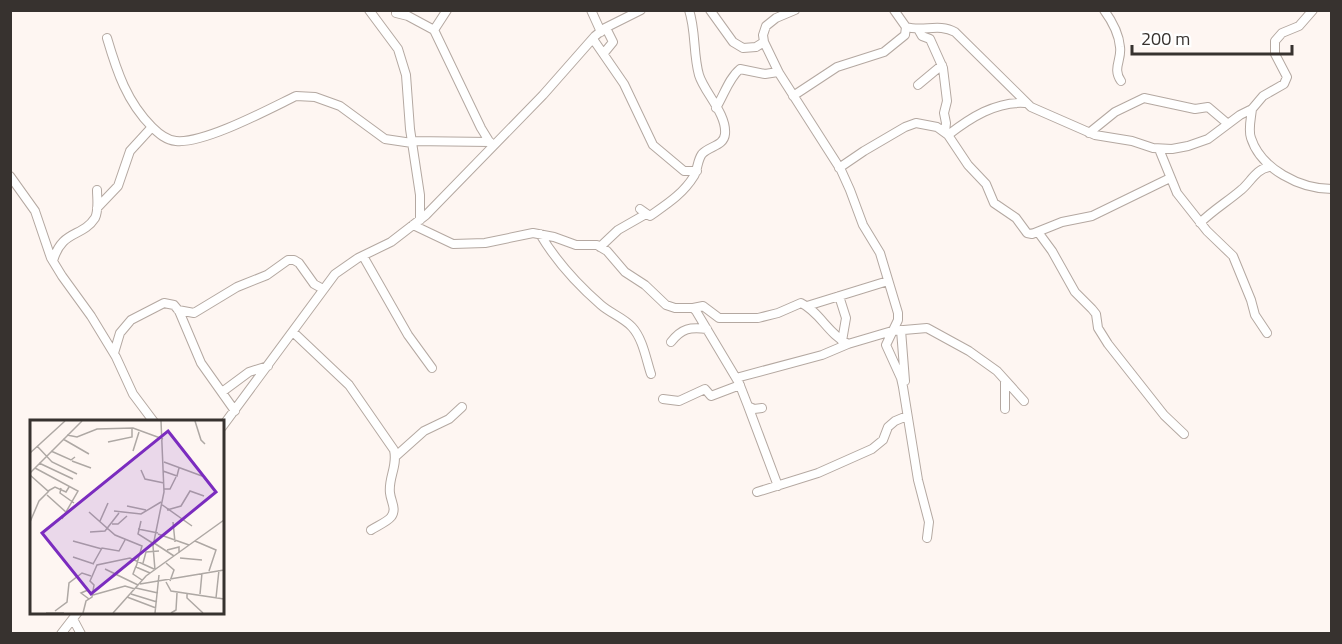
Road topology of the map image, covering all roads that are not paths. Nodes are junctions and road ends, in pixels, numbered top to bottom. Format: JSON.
{"nodes":[{"id":1,"x":369,"y":10,"type":"edge"},
{"id":2,"x":447,"y":10,"type":"edge"},
{"id":3,"x":584,"y":10,"type":"edge"},
{"id":4,"x":641,"y":10,"type":"edge"},
{"id":5,"x":689,"y":10,"type":"edge"},
{"id":6,"x":795,"y":10,"type":"edge"},
{"id":7,"x":894,"y":10,"type":"edge"},
{"id":8,"x":1104,"y":10,"type":"edge"},
{"id":9,"x":1313,"y":10,"type":"edge"},
{"id":10,"x":396,"y":13,"type":"dead end"},
{"id":11,"x":715,"y":13,"type":"edge"},
{"id":12,"x":592,"y":14,"type":"edge"},
{"id":13,"x":906,"y":27,"type":"junction"},
{"id":14,"x":918,"y":29,"type":"junction"},
{"id":15,"x":434,"y":30,"type":"junction"},
{"id":16,"x":603,"y":30,"type":"junction"},
{"id":17,"x":107,"y":38,"type":"dead end"},
{"id":18,"x":593,"y":39,"type":"junction"},
{"id":19,"x":764,"y":42,"type":"junction"},
{"id":20,"x":604,"y":53,"type":"junction"},
{"id":21,"x":942,"y":65,"type":"junction"},
{"id":22,"x":778,"y":72,"type":"junction"},
{"id":23,"x":1121,"y":81,"type":"dead end"},
{"id":24,"x":918,"y":85,"type":"dead end"},
{"id":25,"x":793,"y":96,"type":"junction"},
{"id":26,"x":1025,"y":103,"type":"junction"},
{"id":27,"x":716,"y":108,"type":"junction"},
{"id":28,"x":1252,"y":109,"type":"junction"},
{"id":29,"x":1228,"y":124,"type":"junction"},
{"id":30,"x":152,"y":127,"type":"junction"},
{"id":31,"x":1089,"y":132,"type":"junction"},
{"id":32,"x":946,"y":133,"type":"junction"},
{"id":33,"x":412,"y":142,"type":"junction"},
{"id":34,"x":491,"y":144,"type":"junction"},
{"id":35,"x":1159,"y":149,"type":"junction"},
{"id":36,"x":1269,"y":166,"type":"junction"},
{"id":37,"x":839,"y":168,"type":"junction"},
{"id":38,"x":697,"y":171,"type":"junction"},
{"id":39,"x":10,"y":176,"type":"edge"},
{"id":40,"x":1170,"y":178,"type":"junction"},
{"id":41,"x":1332,"y":189,"type":"edge"},
{"id":42,"x":97,"y":190,"type":"dead end"},
{"id":43,"x":97,"y":208,"type":"junction"},
{"id":44,"x":417,"y":223,"type":"junction"},
{"id":45,"x":1200,"y":223,"type":"junction"},
{"id":46,"x":1038,"y":232,"type":"junction"},
{"id":47,"x":540,"y":234,"type":"junction"},
{"id":48,"x":600,"y":247,"type":"junction"},
{"id":49,"x":363,"y":256,"type":"junction"},
{"id":50,"x":53,"y":261,"type":"junction"},
{"id":51,"x":888,"y":280,"type":"junction"},
{"id":52,"x":323,"y":289,"type":"junction"},
{"id":53,"x":839,"y":296,"type":"junction"},
{"id":54,"x":807,"y":306,"type":"junction"},
{"id":55,"x":693,"y":308,"type":"junction"},
{"id":56,"x":178,"y":309,"type":"junction"},
{"id":57,"x":707,"y":329,"type":"junction"},
{"id":58,"x":901,"y":330,"type":"junction"},
{"id":59,"x":891,"y":331,"type":"junction"},
{"id":60,"x":293,"y":333,"type":"junction"},
{"id":61,"x":1266,"y":333,"type":"dead end"},
{"id":62,"x":671,"y":342,"type":"dead end"},
{"id":63,"x":845,"y":342,"type":"junction"},
{"id":64,"x":114,"y":353,"type":"junction"},
{"id":65,"x":268,"y":366,"type":"junction"},
{"id":66,"x":432,"y":368,"type":"dead end"},
{"id":67,"x":651,"y":375,"type":"dead end"},
{"id":68,"x":738,"y":381,"type":"junction"},
{"id":69,"x":1005,"y":382,"type":"junction"},
{"id":70,"x":222,"y":392,"type":"junction"},
{"id":71,"x":663,"y":399,"type":"dead end"},
{"id":72,"x":1024,"y":401,"type":"dead end"},
{"id":73,"x":906,"y":403,"type":"junction"},
{"id":74,"x":748,"y":406,"type":"junction"},
{"id":75,"x":462,"y":407,"type":"dead end"},
{"id":76,"x":762,"y":408,"type":"dead end"},
{"id":77,"x":1005,"y":409,"type":"dead end"},
{"id":78,"x":235,"y":411,"type":"junction"},
{"id":79,"x":907,"y":416,"type":"junction"},
{"id":80,"x":152,"y":420,"type":"edge"},
{"id":81,"x":224,"y":425,"type":"edge"},
{"id":82,"x":1184,"y":434,"type":"dead end"},
{"id":83,"x":396,"y":456,"type":"junction"},
{"id":84,"x":778,"y":486,"type":"junction"},
{"id":85,"x":758,"y":492,"type":"dead end"},
{"id":86,"x":371,"y":530,"type":"dead end"},
{"id":87,"x":927,"y":538,"type":"dead end"},
{"id":88,"x":76,"y":616,"type":"edge"},
{"id":89,"x":61,"y":633,"type":"edge"},
{"id":90,"x":81,"y":633,"type":"edge"}],
"edges":[{"from":1,"to":33,"type":"street"},
{"from":2,"to":15,"type":"street"},
{"from":3,"to":12,"type":"street"},
{"from":4,"to":16,"type":"street"},
{"from":5,"to":27,"type":"street"},
{"from":6,"to":19,"type":"street"},
{"from":7,"to":13,"type":"street"},
{"from":8,"to":23,"type":"street"},
{"from":9,"to":28,"type":"street"},
{"from":10,"to":15,"type":"street"},
{"from":11,"to":19,"type":"street"},
{"from":12,"to":16,"type":"street"},
{"from":13,"to":14,"type":"street"},
{"from":13,"to":25,"type":"street"},
{"from":14,"to":21,"type":"street"},
{"from":14,"to":26,"type":"street"},
{"from":15,"to":34,"type":"street"},
{"from":16,"to":18,"type":"street"},
{"from":16,"to":20,"type":"street"},
{"from":17,"to":30,"type":"street"},
{"from":18,"to":20,"type":"street"},
{"from":18,"to":34,"type":"street"},
{"from":19,"to":22,"type":"street"},
{"from":20,"to":38,"type":"street"},
{"from":21,"to":24,"type":"street"},
{"from":21,"to":32,"type":"street"},
{"from":22,"to":25,"type":"street"},
{"from":22,"to":27,"type":"street"},
{"from":25,"to":37,"type":"street"},
{"from":26,"to":31,"type":"street"},
{"from":26,"to":32,"type":"street"},
{"from":27,"to":38,"type":"street"},
{"from":28,"to":29,"type":"street"},
{"from":28,"to":36,"type":"street"},
{"from":29,"to":31,"type":"street"},
{"from":29,"to":35,"type":"street"},
{"from":30,"to":33,"type":"street"},
{"from":30,"to":43,"type":"street"},
{"from":31,"to":35,"type":"street"},
{"from":32,"to":37,"type":"street"},
{"from":32,"to":46,"type":"street"},
{"from":33,"to":34,"type":"street"},
{"from":33,"to":44,"type":"street"},
{"from":34,"to":44,"type":"street"},
{"from":35,"to":40,"type":"street"},
{"from":36,"to":41,"type":"street"},
{"from":36,"to":45,"type":"street"},
{"from":37,"to":51,"type":"street"},
{"from":38,"to":48,"type":"street"},
{"from":39,"to":50,"type":"street"},
{"from":40,"to":45,"type":"street"},
{"from":40,"to":46,"type":"street"},
{"from":42,"to":43,"type":"street"},
{"from":43,"to":50,"type":"street"},
{"from":44,"to":47,"type":"street"},
{"from":44,"to":49,"type":"street"},
{"from":45,"to":61,"type":"street"},
{"from":46,"to":82,"type":"street"},
{"from":47,"to":48,"type":"street"},
{"from":47,"to":67,"type":"street"},
{"from":48,"to":55,"type":"street"},
{"from":49,"to":52,"type":"street"},
{"from":49,"to":66,"type":"street"},
{"from":50,"to":64,"type":"street"},
{"from":51,"to":53,"type":"street"},
{"from":51,"to":59,"type":"street"},
{"from":52,"to":56,"type":"street"},
{"from":52,"to":60,"type":"street"},
{"from":53,"to":54,"type":"street"},
{"from":53,"to":63,"type":"street"},
{"from":54,"to":55,"type":"street"},
{"from":54,"to":63,"type":"street"},
{"from":55,"to":57,"type":"street"},
{"from":56,"to":64,"type":"street"},
{"from":56,"to":70,"type":"street"},
{"from":57,"to":62,"type":"street"},
{"from":57,"to":68,"type":"street"},
{"from":58,"to":59,"type":"street"},
{"from":58,"to":69,"type":"street"},
{"from":58,"to":73,"type":"street"},
{"from":59,"to":63,"type":"street"},
{"from":59,"to":73,"type":"street"},
{"from":60,"to":65,"type":"street"},
{"from":60,"to":83,"type":"street"},
{"from":63,"to":68,"type":"street"},
{"from":64,"to":80,"type":"street"},
{"from":65,"to":70,"type":"street"},
{"from":65,"to":78,"type":"street"},
{"from":68,"to":71,"type":"street"},
{"from":68,"to":74,"type":"street"},
{"from":69,"to":72,"type":"street"},
{"from":69,"to":77,"type":"street"},
{"from":70,"to":78,"type":"street"},
{"from":73,"to":79,"type":"street"},
{"from":74,"to":76,"type":"street"},
{"from":74,"to":84,"type":"street"},
{"from":75,"to":83,"type":"street"},
{"from":78,"to":81,"type":"street"},
{"from":79,"to":84,"type":"street"},
{"from":79,"to":87,"type":"street"},
{"from":83,"to":86,"type":"street"},
{"from":84,"to":85,"type":"street"},
{"from":88,"to":89,"type":"street"},
{"from":88,"to":90,"type":"street"}]}
